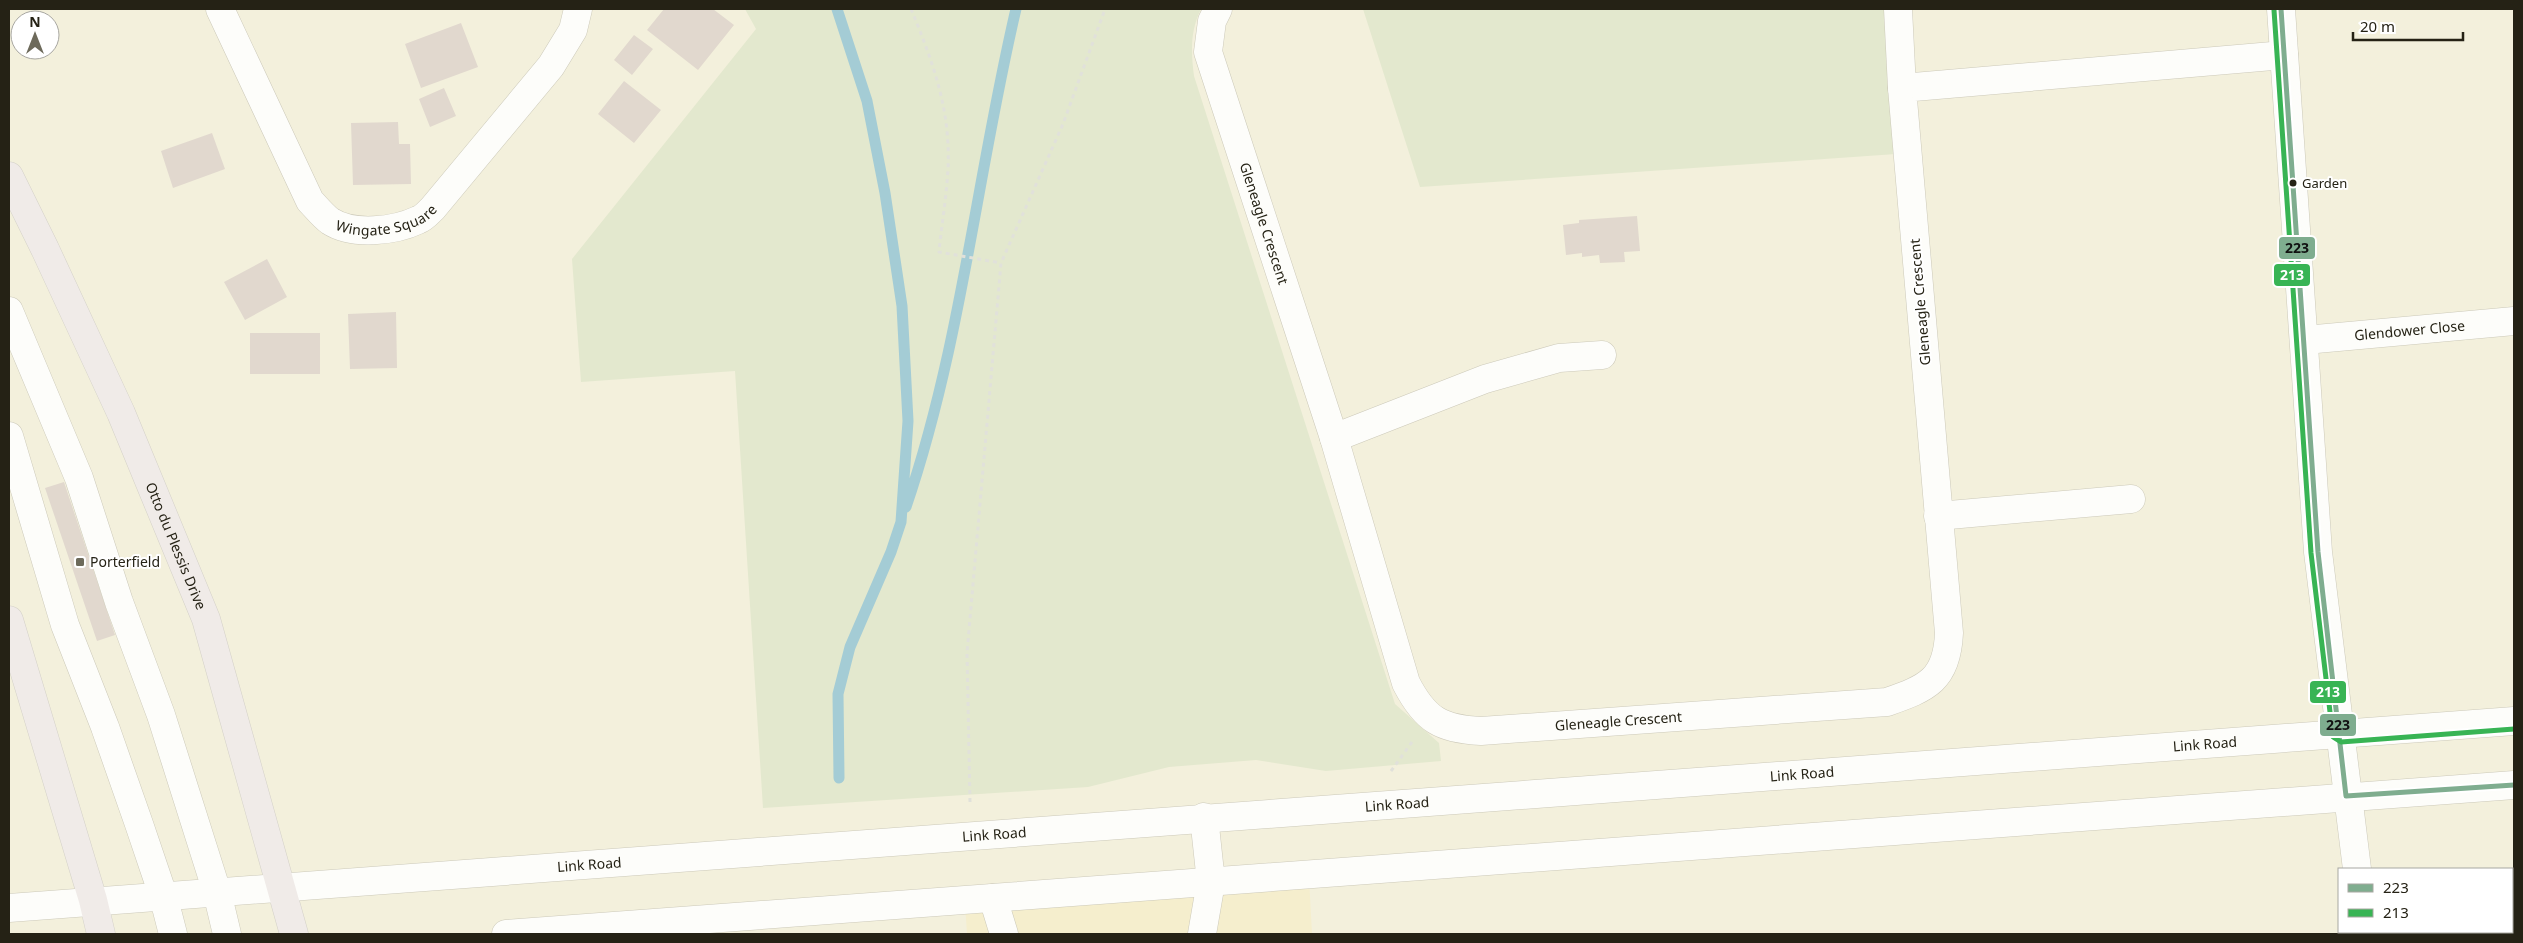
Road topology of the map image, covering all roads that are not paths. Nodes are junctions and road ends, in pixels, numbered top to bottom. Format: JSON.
{"nodes":[{"id":1,"x":220,"y":9,"type":"edge"},
{"id":2,"x":578,"y":9,"type":"edge"},
{"id":3,"x":1218,"y":9,"type":"edge"},
{"id":4,"x":1898,"y":9,"type":"edge"},
{"id":5,"x":2281,"y":9,"type":"edge"},
{"id":6,"x":2284,"y":55,"type":"junction"},
{"id":7,"x":1902,"y":88,"type":"junction"},
{"id":8,"x":9,"y":176,"type":"edge"},
{"id":9,"x":9,"y":311,"type":"edge"},
{"id":10,"x":2514,"y":321,"type":"edge"},
{"id":11,"x":2305,"y":340,"type":"junction"},
{"id":12,"x":1602,"y":355,"type":"dead end"},
{"id":13,"x":9,"y":436,"type":"edge"},
{"id":14,"x":1334,"y":438,"type":"junction"},
{"id":15,"x":2131,"y":499,"type":"dead end"},
{"id":16,"x":1938,"y":516,"type":"junction"},
{"id":17,"x":9,"y":620,"type":"edge"},
{"id":18,"x":2514,"y":721,"type":"edge"},
{"id":19,"x":2340,"y":735,"type":"junction"},
{"id":20,"x":2514,"y":786,"type":"edge"},
{"id":21,"x":2346,"y":796,"type":"junction"},
{"id":22,"x":1204,"y":817,"type":"junction"},
{"id":23,"x":2356,"y":868,"type":"edge"},
{"id":24,"x":1211,"y":882,"type":"junction"},
{"id":25,"x":281,"y":888,"type":"junction"},
{"id":26,"x":217,"y":892,"type":"junction"},
{"id":27,"x":163,"y":895,"type":"junction"},
{"id":28,"x":993,"y":898,"type":"junction"},
{"id":29,"x":94,"y":900,"type":"junction"},
{"id":30,"x":9,"y":908,"type":"edge"},
{"id":31,"x":101,"y":934,"type":"edge"},
{"id":32,"x":173,"y":934,"type":"edge"},
{"id":33,"x":227,"y":934,"type":"edge"},
{"id":34,"x":294,"y":934,"type":"edge"},
{"id":35,"x":506,"y":934,"type":"edge"},
{"id":36,"x":1004,"y":934,"type":"edge"},
{"id":37,"x":1202,"y":934,"type":"edge"}],
"edges":[{"from":1,"to":2,"type":"street","name":"Wingate Square"},
{"from":3,"to":14,"type":"street","name":"Gleneagle Crescent"},
{"from":4,"to":7,"type":"street","name":"Gleneagle Crescent"},
{"from":5,"to":6,"type":"street"},
{"from":6,"to":7,"type":"street"},
{"from":6,"to":11,"type":"street"},
{"from":7,"to":16,"type":"street","name":"Gleneagle Crescent"},
{"from":8,"to":25,"type":"main road","name":"Otto du Plessis Drive"},
{"from":9,"to":26,"type":"street"},
{"from":10,"to":11,"type":"street","name":"Glendower Close"},
{"from":11,"to":19,"type":"street"},
{"from":12,"to":14,"type":"street"},
{"from":13,"to":27,"type":"street"},
{"from":14,"to":16,"type":"street","name":"Gleneagle Crescent"},
{"from":15,"to":16,"type":"street"},
{"from":17,"to":29,"type":"main road"},
{"from":18,"to":19,"type":"street","name":"Link Road"},
{"from":19,"to":21,"type":"street"},
{"from":19,"to":22,"type":"street","name":"Link Road"},
{"from":20,"to":21,"type":"street"},
{"from":21,"to":23,"type":"street"},
{"from":21,"to":24,"type":"street"},
{"from":22,"to":24,"type":"street"},
{"from":22,"to":25,"type":"street","name":"Link Road"},
{"from":24,"to":28,"type":"street"},
{"from":24,"to":37,"type":"street"},
{"from":25,"to":26,"type":"street","name":"Link Road"},
{"from":25,"to":34,"type":"main road","name":"Otto du Plessis Drive"},
{"from":26,"to":27,"type":"street","name":"Link Road"},
{"from":26,"to":33,"type":"street"},
{"from":27,"to":29,"type":"street","name":"Link Road"},
{"from":27,"to":32,"type":"street"},
{"from":28,"to":35,"type":"street"},
{"from":28,"to":36,"type":"street"},
{"from":29,"to":30,"type":"street","name":"Link Road"},
{"from":29,"to":31,"type":"main road"}]}
